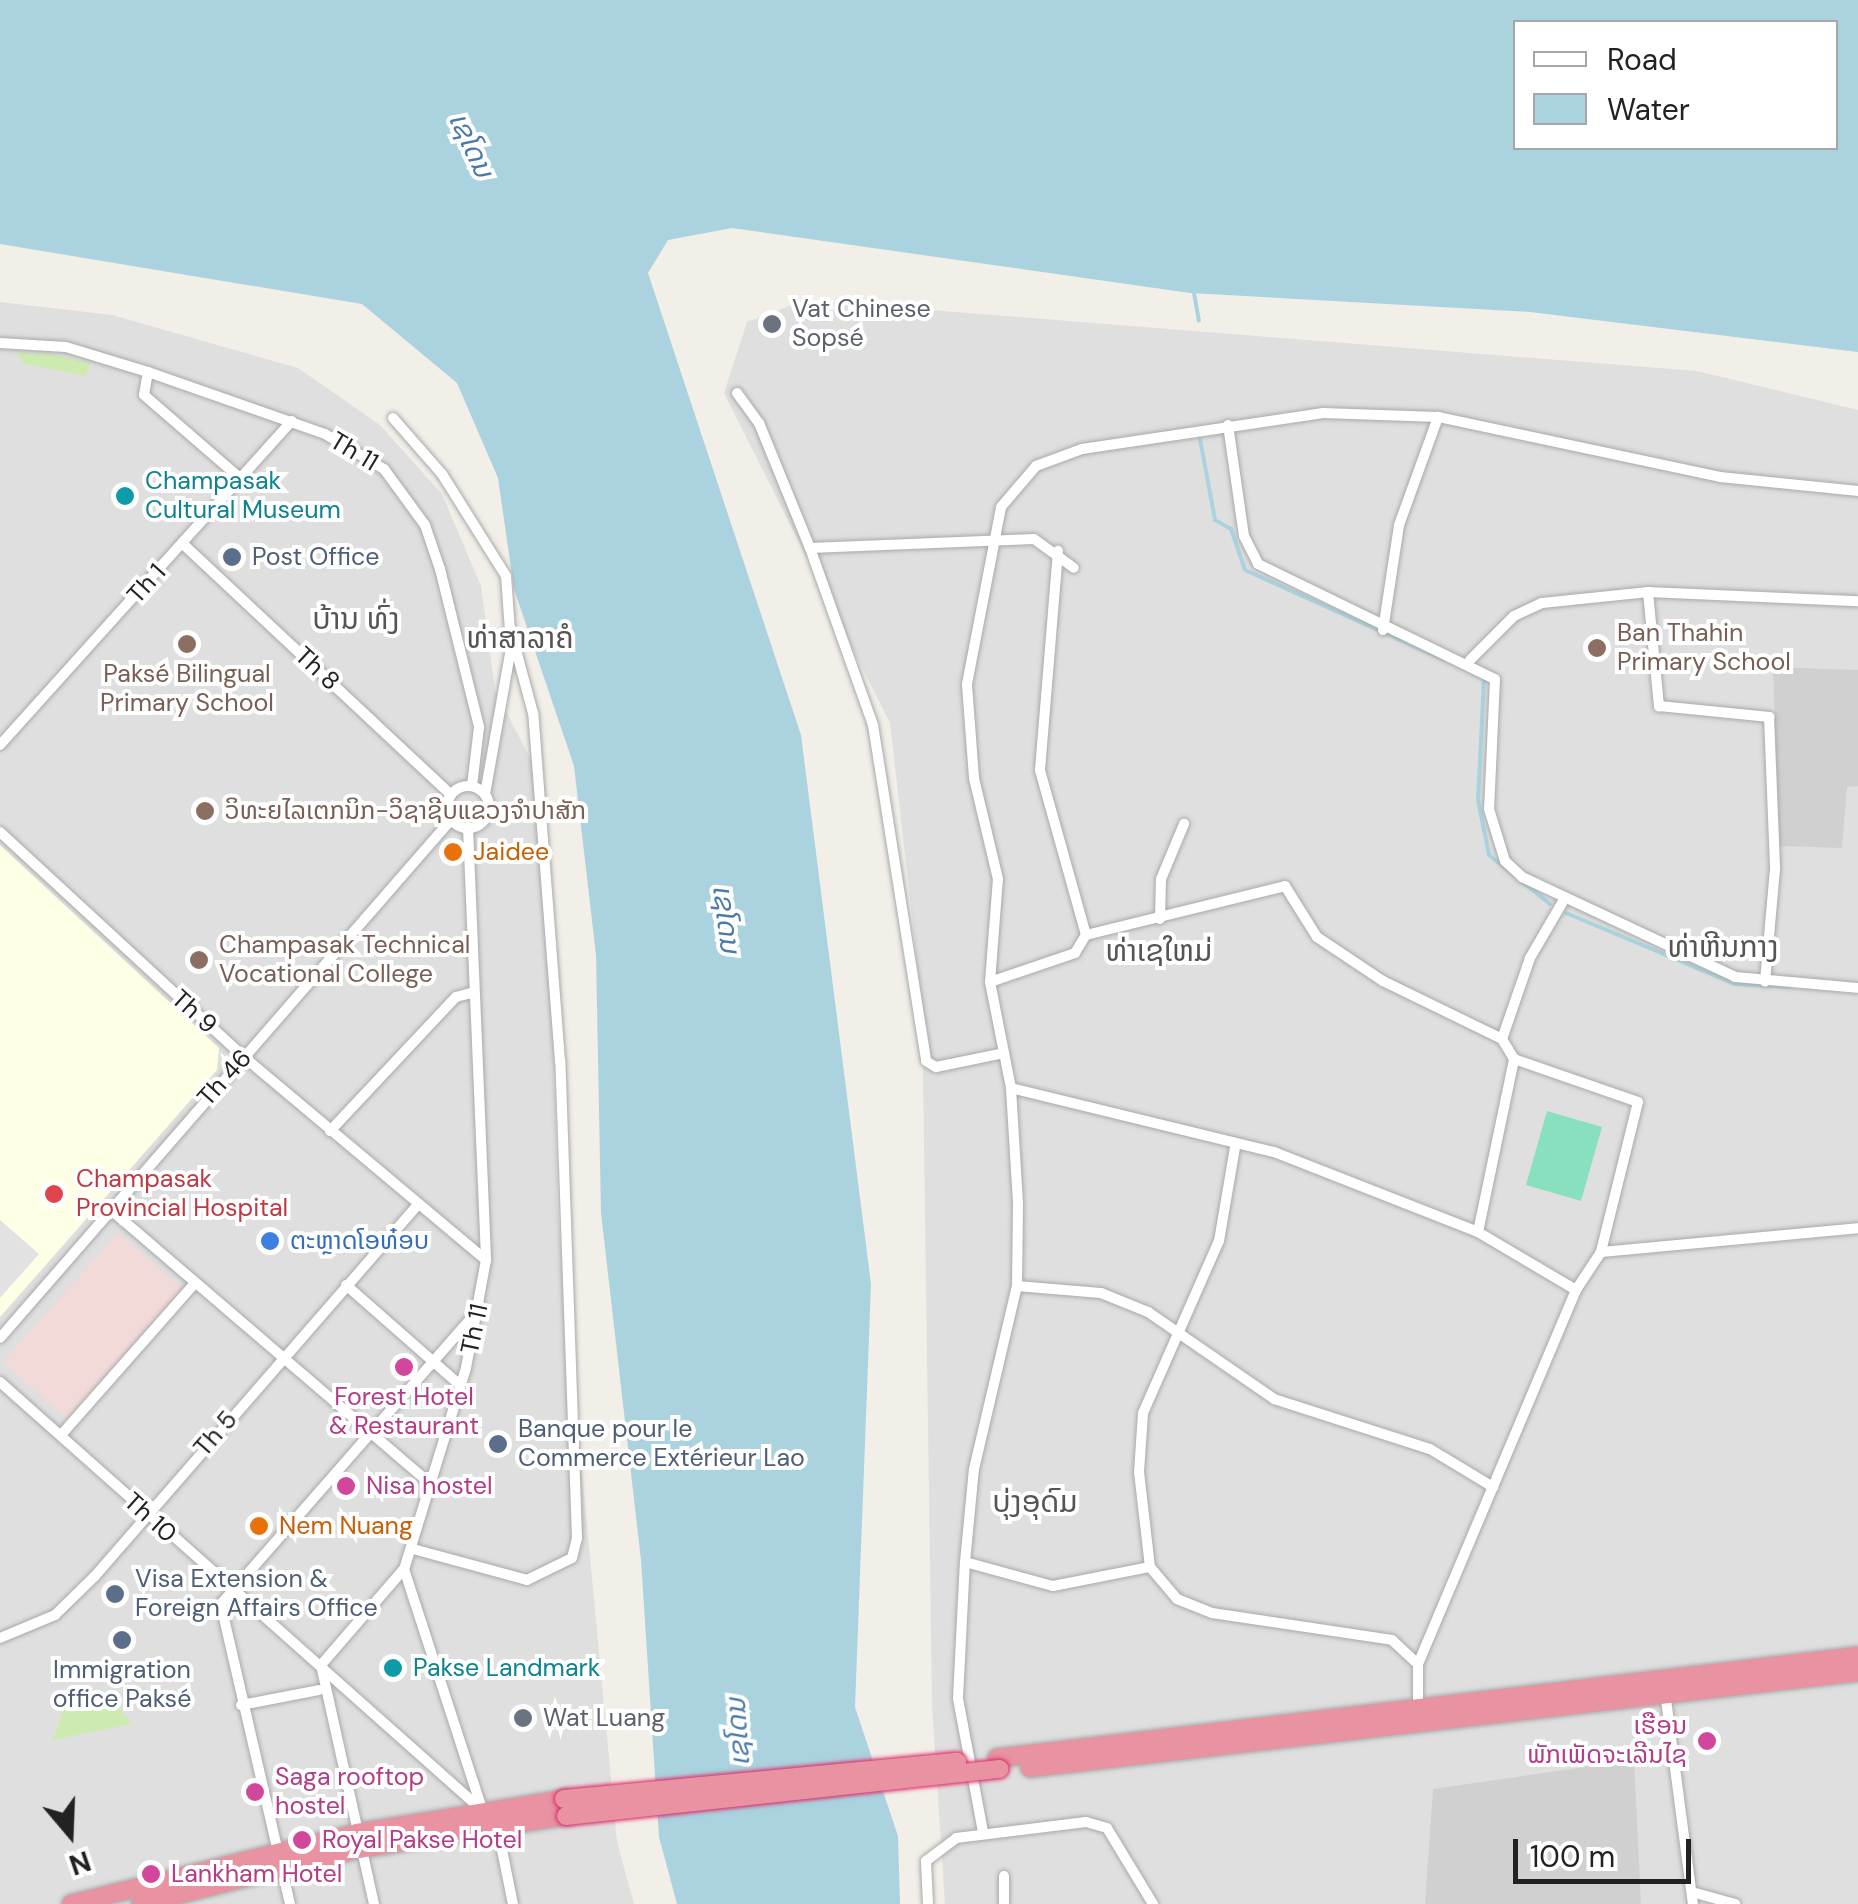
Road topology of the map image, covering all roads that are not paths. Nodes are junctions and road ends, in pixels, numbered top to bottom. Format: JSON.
{"nodes":[{"id":1,"x":0,"y":343,"type":"edge"},
{"id":2,"x":148,"y":372,"type":"junction"},
{"id":3,"x":736,"y":393,"type":"dead end"},
{"id":4,"x":1438,"y":417,"type":"junction"},
{"id":5,"x":392,"y":418,"type":"dead end"},
{"id":6,"x":292,"y":422,"type":"junction"},
{"id":7,"x":1228,"y":425,"type":"junction"},
{"id":8,"x":242,"y":479,"type":"junction"},
{"id":9,"x":1858,"y":491,"type":"edge"},
{"id":10,"x":992,"y":540,"type":"junction"},
{"id":11,"x":183,"y":544,"type":"junction"},
{"id":12,"x":810,"y":548,"type":"junction"},
{"id":13,"x":1058,"y":551,"type":"junction"},
{"id":14,"x":1074,"y":568,"type":"dead end"},
{"id":15,"x":1648,"y":592,"type":"junction"},
{"id":16,"x":1858,"y":601,"type":"edge"},
{"id":17,"x":510,"y":628,"type":"junction"},
{"id":18,"x":1384,"y":630,"type":"junction"},
{"id":19,"x":1470,"y":660,"type":"junction"},
{"id":20,"x":0,"y":745,"type":"edge"},
{"id":21,"x":472,"y":786,"type":"junction"},
{"id":22,"x":486,"y":794,"type":"junction"},
{"id":23,"x":451,"y":795,"type":"junction"},
{"id":24,"x":451,"y":820,"type":"junction"},
{"id":25,"x":1184,"y":824,"type":"dead end"},
{"id":26,"x":468,"y":828,"type":"junction"},
{"id":27,"x":0,"y":832,"type":"edge"},
{"id":28,"x":1562,"y":903,"type":"junction"},
{"id":29,"x":1160,"y":919,"type":"junction"},
{"id":30,"x":1086,"y":934,"type":"junction"},
{"id":31,"x":990,"y":982,"type":"junction"},
{"id":32,"x":1765,"y":982,"type":"junction"},
{"id":33,"x":1858,"y":988,"type":"edge"},
{"id":34,"x":471,"y":993,"type":"junction"},
{"id":35,"x":1502,"y":1039,"type":"junction"},
{"id":36,"x":1004,"y":1053,"type":"junction"},
{"id":37,"x":244,"y":1057,"type":"junction"},
{"id":38,"x":1514,"y":1059,"type":"junction"},
{"id":39,"x":1010,"y":1088,"type":"junction"},
{"id":40,"x":330,"y":1131,"type":"junction"},
{"id":41,"x":1236,"y":1147,"type":"junction"},
{"id":42,"x":416,"y":1208,"type":"junction"},
{"id":43,"x":110,"y":1210,"type":"junction"},
{"id":44,"x":1858,"y":1228,"type":"edge"},
{"id":45,"x":1478,"y":1232,"type":"junction"},
{"id":46,"x":1602,"y":1252,"type":"junction"},
{"id":47,"x":486,"y":1260,"type":"junction"},
{"id":48,"x":194,"y":1284,"type":"junction"},
{"id":49,"x":346,"y":1285,"type":"junction"},
{"id":50,"x":1017,"y":1286,"type":"junction"},
{"id":51,"x":1576,"y":1290,"type":"junction"},
{"id":52,"x":482,"y":1306,"type":"junction"},
{"id":53,"x":1174,"y":1332,"type":"junction"},
{"id":54,"x":0,"y":1338,"type":"edge"},
{"id":55,"x":430,"y":1357,"type":"junction"},
{"id":56,"x":282,"y":1358,"type":"junction"},
{"id":57,"x":0,"y":1382,"type":"edge"},
{"id":58,"x":460,"y":1385,"type":"junction"},
{"id":59,"x":369,"y":1430,"type":"junction"},
{"id":60,"x":61,"y":1435,"type":"junction"},
{"id":61,"x":431,"y":1484,"type":"junction"},
{"id":62,"x":1492,"y":1487,"type":"junction"},
{"id":63,"x":145,"y":1514,"type":"junction"},
{"id":64,"x":413,"y":1548,"type":"junction"},
{"id":65,"x":965,"y":1562,"type":"junction"},
{"id":66,"x":1150,"y":1568,"type":"junction"},
{"id":67,"x":404,"y":1569,"type":"junction"},
{"id":68,"x":228,"y":1588,"type":"junction"},
{"id":69,"x":0,"y":1638,"type":"edge"},
{"id":70,"x":1858,"y":1656,"type":"edge"},
{"id":71,"x":1418,"y":1664,"type":"junction"},
{"id":72,"x":320,"y":1665,"type":"junction"},
{"id":73,"x":1858,"y":1672,"type":"edge"},
{"id":74,"x":319,"y":1690,"type":"junction"},
{"id":75,"x":1664,"y":1690,"type":"junction"},
{"id":76,"x":241,"y":1705,"type":"junction"},
{"id":77,"x":1419,"y":1716,"type":"junction"},
{"id":78,"x":565,"y":1808,"type":"junction"},
{"id":79,"x":482,"y":1810,"type":"junction"},
{"id":80,"x":497,"y":1824,"type":"junction"},
{"id":81,"x":983,"y":1832,"type":"junction"},
{"id":82,"x":358,"y":1841,"type":"junction"},
{"id":83,"x":279,"y":1859,"type":"junction"},
{"id":84,"x":1004,"y":1876,"type":"dead end"},
{"id":85,"x":1693,"y":1898,"type":"edge"},
{"id":86,"x":71,"y":1904,"type":"edge"},
{"id":87,"x":141,"y":1904,"type":"edge"},
{"id":88,"x":290,"y":1904,"type":"edge"},
{"id":89,"x":374,"y":1904,"type":"edge"},
{"id":90,"x":513,"y":1904,"type":"edge"},
{"id":91,"x":928,"y":1904,"type":"edge"},
{"id":92,"x":1004,"y":1904,"type":"edge"},
{"id":93,"x":1153,"y":1904,"type":"edge"},
{"id":94,"x":1735,"y":1904,"type":"edge"}],
"edges":[{"from":1,"to":2,"type":"street","name":"Th 11"},
{"from":2,"to":6,"type":"street","name":"Th 11"},
{"from":2,"to":8,"type":"street"},
{"from":3,"to":12,"type":"street"},
{"from":4,"to":7,"type":"street"},
{"from":4,"to":9,"type":"street"},
{"from":4,"to":18,"type":"street"},
{"from":5,"to":17,"type":"street"},
{"from":6,"to":8,"type":"street","name":"Th 1"},
{"from":6,"to":21,"type":"street","name":"Th 11"},
{"from":7,"to":10,"type":"street"},
{"from":7,"to":18,"type":"street"},
{"from":8,"to":11,"type":"street","name":"Th 1"},
{"from":10,"to":12,"type":"street"},
{"from":10,"to":13,"type":"street"},
{"from":10,"to":31,"type":"street"},
{"from":11,"to":20,"type":"street","name":"Th 1"},
{"from":11,"to":23,"type":"street","name":"Th 8"},
{"from":12,"to":36,"type":"street"},
{"from":13,"to":14,"type":"street"},
{"from":13,"to":30,"type":"street"},
{"from":15,"to":16,"type":"street"},
{"from":15,"to":19,"type":"street"},
{"from":15,"to":32,"type":"street"},
{"from":17,"to":22,"type":"street"},
{"from":17,"to":64,"type":"street"},
{"from":18,"to":19,"type":"street"},
{"from":19,"to":28,"type":"street"},
{"from":21,"to":22,"type":"street"},
{"from":21,"to":23,"type":"street"},
{"from":22,"to":26,"type":"street"},
{"from":23,"to":24,"type":"street"},
{"from":24,"to":26,"type":"street"},
{"from":24,"to":37,"type":"street","name":"Th 46"},
{"from":25,"to":29,"type":"street"},
{"from":26,"to":34,"type":"street","name":"Th 11"},
{"from":27,"to":37,"type":"street","name":"Th 9"},
{"from":28,"to":32,"type":"street"},
{"from":28,"to":35,"type":"street"},
{"from":29,"to":30,"type":"street"},
{"from":29,"to":35,"type":"street"},
{"from":30,"to":31,"type":"street"},
{"from":31,"to":36,"type":"street"},
{"from":32,"to":33,"type":"street"},
{"from":34,"to":40,"type":"street"},
{"from":34,"to":47,"type":"street","name":"Th 11"},
{"from":35,"to":38,"type":"street"},
{"from":36,"to":39,"type":"street"},
{"from":37,"to":40,"type":"street","name":"Th 9"},
{"from":37,"to":43,"type":"street","name":"Th 46"},
{"from":38,"to":45,"type":"street"},
{"from":38,"to":46,"type":"street"},
{"from":39,"to":41,"type":"street"},
{"from":39,"to":50,"type":"street"},
{"from":40,"to":42,"type":"street","name":"Th 9"},
{"from":41,"to":45,"type":"street"},
{"from":41,"to":53,"type":"street"},
{"from":42,"to":47,"type":"street","name":"Th 9"},
{"from":42,"to":49,"type":"street","name":"Th 5"},
{"from":43,"to":48,"type":"street"},
{"from":43,"to":54,"type":"street","name":"Th 46"},
{"from":44,"to":46,"type":"street"},
{"from":45,"to":51,"type":"street"},
{"from":46,"to":51,"type":"street"},
{"from":47,"to":52,"type":"street","name":"Th 11"},
{"from":48,"to":56,"type":"street"},
{"from":48,"to":60,"type":"street"},
{"from":49,"to":55,"type":"street"},
{"from":49,"to":56,"type":"street","name":"Th 5"},
{"from":50,"to":53,"type":"street"},
{"from":50,"to":65,"type":"street"},
{"from":51,"to":62,"type":"street"},
{"from":52,"to":55,"type":"street"},
{"from":52,"to":58,"type":"street","name":"Th 11"},
{"from":53,"to":62,"type":"street"},
{"from":53,"to":66,"type":"street"},
{"from":55,"to":58,"type":"street"},
{"from":55,"to":59,"type":"street"},
{"from":56,"to":59,"type":"street"},
{"from":56,"to":63,"type":"street","name":"Th 5"},
{"from":57,"to":60,"type":"street","name":"Th 10"},
{"from":58,"to":61,"type":"street","name":"Th 11"},
{"from":59,"to":61,"type":"street"},
{"from":59,"to":68,"type":"street"},
{"from":60,"to":63,"type":"street","name":"Th 10"},
{"from":61,"to":64,"type":"street","name":"Th 11"},
{"from":62,"to":71,"type":"street"},
{"from":63,"to":68,"type":"street","name":"Th 10"},
{"from":63,"to":69,"type":"street","name":"Th 5"},
{"from":64,"to":67,"type":"street","name":"Th 11"},
{"from":65,"to":66,"type":"street"},
{"from":65,"to":81,"type":"street"},
{"from":66,"to":71,"type":"street"},
{"from":67,"to":72,"type":"street","name":"Th 11"},
{"from":67,"to":79,"type":"street"},
{"from":68,"to":72,"type":"street","name":"Th 10"},
{"from":68,"to":76,"type":"street"},
{"from":70,"to":75,"type":"highway"},
{"from":71,"to":77,"type":"street"},
{"from":72,"to":74,"type":"street"},
{"from":72,"to":79,"type":"street","name":"Th 10"},
{"from":73,"to":75,"type":"highway"},
{"from":74,"to":76,"type":"street"},
{"from":74,"to":82,"type":"street"},
{"from":75,"to":77,"type":"highway"},
{"from":75,"to":85,"type":"street"},
{"from":76,"to":83,"type":"street"},
{"from":77,"to":78,"type":"highway","bridge":true},
{"from":78,"to":79,"type":"highway"},
{"from":78,"to":80,"type":"highway"},
{"from":79,"to":82,"type":"highway"},
{"from":80,"to":82,"type":"highway"},
{"from":80,"to":90,"type":"street"},
{"from":81,"to":91,"type":"street"},
{"from":81,"to":93,"type":"street"},
{"from":82,"to":83,"type":"highway"},
{"from":82,"to":89,"type":"street"},
{"from":83,"to":86,"type":"highway"},
{"from":83,"to":87,"type":"highway"},
{"from":83,"to":88,"type":"street"},
{"from":84,"to":92,"type":"street"},
{"from":85,"to":94,"type":"street"}]}
